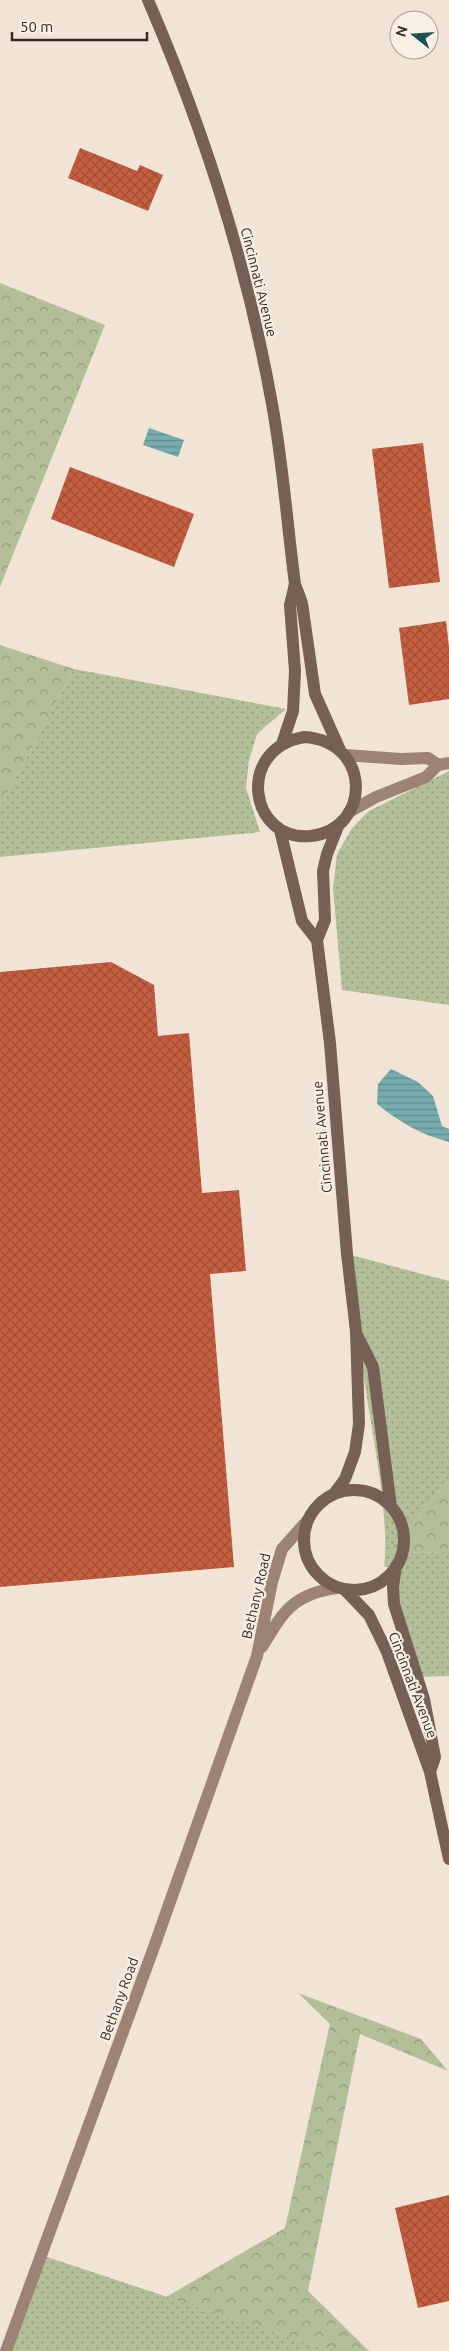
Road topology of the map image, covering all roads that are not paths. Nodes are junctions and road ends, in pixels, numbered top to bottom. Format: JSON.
{"nodes":[{"id":1,"x":148,"y":0,"type":"edge"},
{"id":2,"x":295,"y":584,"type":"junction"},
{"id":3,"x":282,"y":744,"type":"junction"},
{"id":4,"x":342,"y":752,"type":"junction"},
{"id":5,"x":444,"y":764,"type":"edge"},
{"id":6,"x":349,"y":812,"type":"junction"},
{"id":7,"x":339,"y":824,"type":"junction"},
{"id":8,"x":280,"y":830,"type":"junction"},
{"id":9,"x":317,"y":940,"type":"junction"},
{"id":10,"x":356,"y":1331,"type":"junction"},
{"id":11,"x":333,"y":1495,"type":"junction"},
{"id":12,"x":391,"y":1507,"type":"junction"},
{"id":13,"x":307,"y":1522,"type":"junction"},
{"id":14,"x":396,"y":1565,"type":"junction"},
{"id":15,"x":340,"y":1589,"type":"junction"},
{"id":16,"x":257,"y":1656,"type":"junction"},
{"id":17,"x":430,"y":1772,"type":"junction"},
{"id":18,"x":449,"y":1859,"type":"edge"},
{"id":19,"x":6,"y":2351,"type":"edge"}],
"edges":[{"from":1,"to":2,"type":"main road","name":"Cincinnati Avenue"},
{"from":2,"to":3,"type":"main road","name":"Cincinnati Avenue"},
{"from":2,"to":4,"type":"main road","name":"Cincinnati Avenue"},
{"from":3,"to":4,"type":"main road"},
{"from":3,"to":8,"type":"main road"},
{"from":4,"to":5,"type":"main road"},
{"from":4,"to":6,"type":"main road"},
{"from":5,"to":6,"type":"main road"},
{"from":6,"to":7,"type":"main road"},
{"from":7,"to":8,"type":"main road"},
{"from":7,"to":9,"type":"main road","name":"Cincinnati Avenue"},
{"from":8,"to":9,"type":"main road"},
{"from":9,"to":10,"type":"main road","name":"Cincinnati Avenue"},
{"from":10,"to":11,"type":"main road","name":"Cincinnati Avenue"},
{"from":10,"to":12,"type":"main road","name":"Cincinnati Avenue"},
{"from":11,"to":12,"type":"main road"},
{"from":11,"to":13,"type":"main road"},
{"from":12,"to":14,"type":"main road"},
{"from":13,"to":15,"type":"main road"},
{"from":13,"to":16,"type":"main road","name":"Bethany Road"},
{"from":14,"to":15,"type":"main road"},
{"from":14,"to":17,"type":"main road","name":"Cincinnati Avenue"},
{"from":15,"to":16,"type":"main road","name":"Bethany Road"},
{"from":15,"to":17,"type":"main road","name":"Cincinnati Avenue"},
{"from":16,"to":19,"type":"main road","name":"Bethany Road"},
{"from":17,"to":18,"type":"main road","name":"Cincinnati Avenue"}]}
